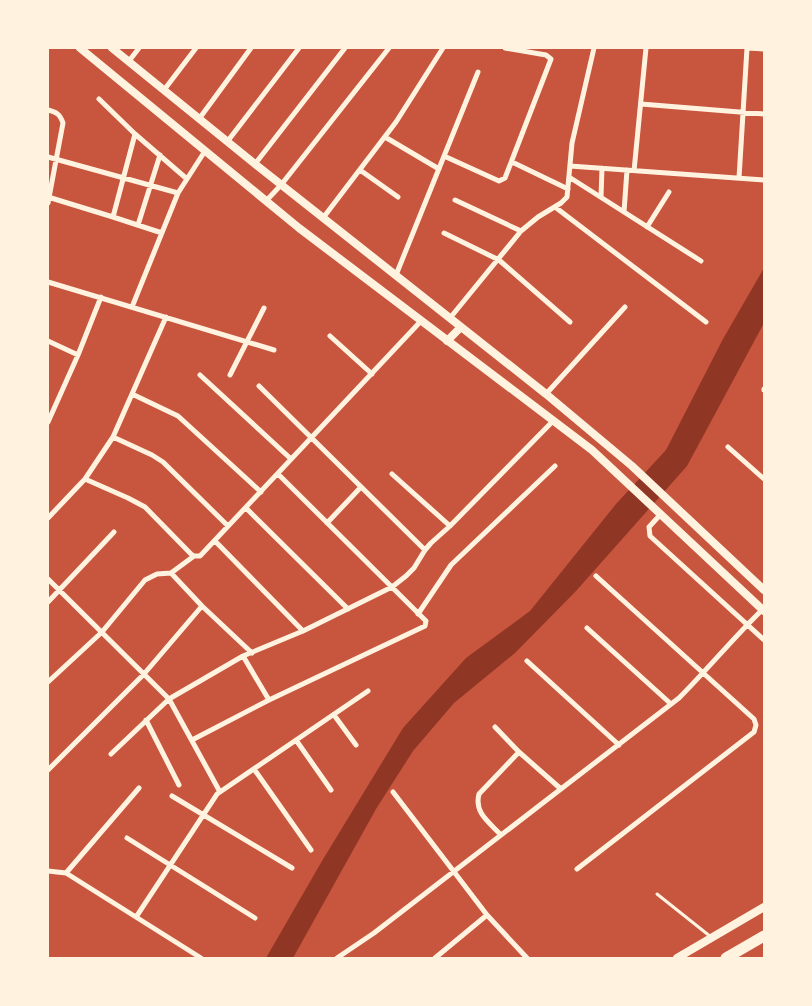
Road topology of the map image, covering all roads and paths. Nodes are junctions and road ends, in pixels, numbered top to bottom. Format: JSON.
{"nodes":[{"id":1,"x":80,"y":48,"type":"edge"},
{"id":2,"x":112,"y":48,"type":"edge"},
{"id":3,"x":139,"y":48,"type":"edge"},
{"id":4,"x":196,"y":48,"type":"edge"},
{"id":5,"x":252,"y":48,"type":"edge"},
{"id":6,"x":299,"y":48,"type":"edge"},
{"id":7,"x":345,"y":48,"type":"edge"},
{"id":8,"x":389,"y":48,"type":"edge"},
{"id":9,"x":443,"y":48,"type":"edge"},
{"id":10,"x":505,"y":48,"type":"edge"},
{"id":11,"x":594,"y":48,"type":"edge"},
{"id":12,"x":646,"y":48,"type":"edge"},
{"id":13,"x":748,"y":48,"type":"edge"},
{"id":14,"x":764,"y":49,"type":"edge"},
{"id":15,"x":129,"y":62,"type":"junction"},
{"id":16,"x":478,"y":72,"type":"dead end"},
{"id":17,"x":164,"y":90,"type":"junction"},
{"id":18,"x":99,"y":99,"type":"dead end"},
{"id":19,"x":641,"y":104,"type":"junction"},
{"id":20,"x":48,"y":110,"type":"edge"},
{"id":21,"x":743,"y":112,"type":"junction"},
{"id":22,"x":764,"y":114,"type":"edge"},
{"id":23,"x":199,"y":119,"type":"junction"},
{"id":24,"x":135,"y":134,"type":"junction"},
{"id":25,"x":385,"y":137,"type":"junction"},
{"id":26,"x":227,"y":142,"type":"junction"},
{"id":27,"x":205,"y":151,"type":"junction"},
{"id":28,"x":160,"y":155,"type":"junction"},
{"id":29,"x":444,"y":156,"type":"junction"},
{"id":30,"x":48,"y":157,"type":"edge"},
{"id":31,"x":56,"y":160,"type":"junction"},
{"id":32,"x":512,"y":162,"type":"junction"},
{"id":33,"x":255,"y":164,"type":"junction"},
{"id":34,"x":570,"y":166,"type":"junction"},
{"id":35,"x":602,"y":168,"type":"junction"},
{"id":36,"x":439,"y":169,"type":"junction"},
{"id":37,"x":360,"y":170,"type":"junction"},
{"id":38,"x":627,"y":170,"type":"junction"},
{"id":39,"x":634,"y":171,"type":"junction"},
{"id":40,"x":569,"y":177,"type":"junction"},
{"id":41,"x":124,"y":178,"type":"junction"},
{"id":42,"x":739,"y":178,"type":"junction"},
{"id":43,"x":187,"y":180,"type":"junction"},
{"id":44,"x":764,"y":180,"type":"edge"},
{"id":45,"x":150,"y":185,"type":"junction"},
{"id":46,"x":281,"y":185,"type":"junction"},
{"id":47,"x":568,"y":189,"type":"junction"},
{"id":48,"x":178,"y":192,"type":"junction"},
{"id":49,"x":669,"y":192,"type":"dead end"},
{"id":50,"x":48,"y":197,"type":"edge"},
{"id":51,"x":398,"y":197,"type":"dead end"},
{"id":52,"x":601,"y":197,"type":"junction"},
{"id":53,"x":456,"y":200,"type":"dead end"},
{"id":54,"x":266,"y":201,"type":"junction"},
{"id":55,"x":48,"y":203,"type":"edge"},
{"id":56,"x":555,"y":207,"type":"junction"},
{"id":57,"x":624,"y":212,"type":"junction"},
{"id":58,"x":114,"y":217,"type":"junction"},
{"id":59,"x":324,"y":218,"type":"junction"},
{"id":60,"x":138,"y":225,"type":"junction"},
{"id":61,"x":647,"y":227,"type":"junction"},
{"id":62,"x":521,"y":231,"type":"junction"},
{"id":63,"x":162,"y":233,"type":"junction"},
{"id":64,"x":444,"y":233,"type":"dead end"},
{"id":65,"x":499,"y":260,"type":"junction"},
{"id":66,"x":700,"y":261,"type":"dead end"},
{"id":67,"x":396,"y":275,"type":"junction"},
{"id":68,"x":48,"y":282,"type":"edge"},
{"id":69,"x":100,"y":297,"type":"junction"},
{"id":70,"x":625,"y":306,"type":"dead end"},
{"id":71,"x":132,"y":307,"type":"junction"},
{"id":72,"x":264,"y":308,"type":"dead end"},
{"id":73,"x":166,"y":317,"type":"junction"},
{"id":74,"x":450,"y":318,"type":"junction"},
{"id":75,"x":421,"y":321,"type":"junction"},
{"id":76,"x":570,"y":322,"type":"dead end"},
{"id":77,"x":706,"y":322,"type":"dead end"},
{"id":78,"x":462,"y":327,"type":"junction"},
{"id":79,"x":330,"y":336,"type":"dead end"},
{"id":80,"x":48,"y":341,"type":"edge"},
{"id":81,"x":448,"y":341,"type":"junction"},
{"id":82,"x":247,"y":342,"type":"junction"},
{"id":83,"x":274,"y":350,"type":"dead end"},
{"id":84,"x":78,"y":355,"type":"junction"},
{"id":85,"x":372,"y":374,"type":"junction"},
{"id":86,"x":200,"y":375,"type":"dead end"},
{"id":87,"x":230,"y":376,"type":"dead end"},
{"id":88,"x":259,"y":386,"type":"dead end"},
{"id":89,"x":132,"y":394,"type":"junction"},
{"id":90,"x":546,"y":394,"type":"junction"},
{"id":91,"x":48,"y":419,"type":"edge"},
{"id":92,"x":553,"y":421,"type":"junction"},
{"id":93,"x":113,"y":437,"type":"junction"},
{"id":94,"x":312,"y":438,"type":"junction"},
{"id":95,"x":728,"y":447,"type":"dead end"},
{"id":96,"x":291,"y":460,"type":"junction"},
{"id":97,"x":555,"y":466,"type":"dead end"},
{"id":98,"x":278,"y":474,"type":"junction"},
{"id":99,"x":392,"y":474,"type":"dead end"},
{"id":100,"x":85,"y":478,"type":"junction"},
{"id":101,"x":764,"y":479,"type":"edge"},
{"id":102,"x":361,"y":487,"type":"junction"},
{"id":103,"x":261,"y":492,"type":"junction"},
{"id":104,"x":246,"y":508,"type":"junction"},
{"id":105,"x":659,"y":513,"type":"junction"},
{"id":106,"x":48,"y":518,"type":"edge"},
{"id":107,"x":327,"y":523,"type":"junction"},
{"id":108,"x":228,"y":526,"type":"junction"},
{"id":109,"x":450,"y":526,"type":"junction"},
{"id":110,"x":114,"y":532,"type":"dead end"},
{"id":111,"x":215,"y":541,"type":"junction"},
{"id":112,"x":425,"y":550,"type":"junction"},
{"id":113,"x":194,"y":556,"type":"junction"},
{"id":114,"x":171,"y":573,"type":"junction"},
{"id":115,"x":596,"y":576,"type":"dead end"},
{"id":116,"x":48,"y":579,"type":"edge"},
{"id":117,"x":392,"y":586,"type":"junction"},
{"id":118,"x":59,"y":590,"type":"junction"},
{"id":119,"x":764,"y":590,"type":"edge"},
{"id":120,"x":48,"y":602,"type":"edge"},
{"id":121,"x":202,"y":606,"type":"junction"},
{"id":122,"x":348,"y":609,"type":"junction"},
{"id":123,"x":764,"y":609,"type":"edge"},
{"id":124,"x":418,"y":614,"type":"junction"},
{"id":125,"x":746,"y":624,"type":"junction"},
{"id":126,"x":587,"y":628,"type":"dead end"},
{"id":127,"x":303,"y":631,"type":"junction"},
{"id":128,"x":102,"y":632,"type":"junction"},
{"id":129,"x":764,"y":640,"type":"edge"},
{"id":130,"x":252,"y":653,"type":"junction"},
{"id":131,"x":243,"y":656,"type":"junction"},
{"id":132,"x":527,"y":661,"type":"dead end"},
{"id":133,"x":704,"y":673,"type":"junction"},
{"id":134,"x":144,"y":674,"type":"junction"},
{"id":135,"x":48,"y":682,"type":"edge"},
{"id":136,"x":368,"y":692,"type":"dead end"},
{"id":137,"x":169,"y":699,"type":"junction"},
{"id":138,"x":269,"y":700,"type":"junction"},
{"id":139,"x":671,"y":704,"type":"junction"},
{"id":140,"x":334,"y":715,"type":"junction"},
{"id":141,"x":146,"y":720,"type":"junction"},
{"id":142,"x":495,"y":727,"type":"dead end"},
{"id":143,"x":192,"y":740,"type":"junction"},
{"id":144,"x":296,"y":740,"type":"junction"},
{"id":145,"x":619,"y":744,"type":"junction"},
{"id":146,"x":356,"y":745,"type":"dead end"},
{"id":147,"x":519,"y":752,"type":"junction"},
{"id":148,"x":111,"y":754,"type":"dead end"},
{"id":149,"x":254,"y":769,"type":"junction"},
{"id":150,"x":48,"y":770,"type":"edge"},
{"id":151,"x":179,"y":785,"type":"dead end"},
{"id":152,"x":139,"y":788,"type":"dead end"},
{"id":153,"x":561,"y":789,"type":"junction"},
{"id":154,"x":331,"y":790,"type":"dead end"},
{"id":155,"x":220,"y":792,"type":"junction"},
{"id":156,"x":393,"y":792,"type":"dead end"},
{"id":157,"x":172,"y":796,"type":"dead end"},
{"id":158,"x":203,"y":814,"type":"junction"},
{"id":159,"x":501,"y":835,"type":"junction"},
{"id":160,"x":127,"y":838,"type":"dead end"},
{"id":161,"x":311,"y":850,"type":"dead end"},
{"id":162,"x":170,"y":865,"type":"junction"},
{"id":163,"x":292,"y":868,"type":"dead end"},
{"id":164,"x":576,"y":869,"type":"dead end"},
{"id":165,"x":48,"y":870,"type":"edge"},
{"id":166,"x":453,"y":872,"type":"junction"},
{"id":167,"x":66,"y":873,"type":"junction"},
{"id":168,"x":657,"y":894,"type":"dead end"},
{"id":169,"x":764,"y":908,"type":"edge"},
{"id":170,"x":487,"y":915,"type":"junction"},
{"id":171,"x":136,"y":917,"type":"junction"},
{"id":172,"x":255,"y":918,"type":"dead end"},
{"id":173,"x":764,"y":936,"type":"edge"},
{"id":174,"x":712,"y":938,"type":"junction"},
{"id":175,"x":201,"y":958,"type":"edge"},
{"id":176,"x":337,"y":958,"type":"edge"},
{"id":177,"x":435,"y":958,"type":"edge"},
{"id":178,"x":524,"y":958,"type":"edge"},
{"id":179,"x":677,"y":958,"type":"edge"},
{"id":180,"x":726,"y":958,"type":"edge"}],
"edges":[{"from":1,"to":27,"type":"street"},
{"from":2,"to":15,"type":"street"},
{"from":3,"to":15,"type":"street"},
{"from":4,"to":17,"type":"street"},
{"from":5,"to":23,"type":"street"},
{"from":6,"to":26,"type":"street"},
{"from":7,"to":33,"type":"street"},
{"from":8,"to":46,"type":"street"},
{"from":9,"to":25,"type":"street"},
{"from":10,"to":32,"type":"street"},
{"from":11,"to":34,"type":"street"},
{"from":12,"to":19,"type":"street"},
{"from":13,"to":14,"type":"street"},
{"from":13,"to":21,"type":"street"},
{"from":15,"to":17,"type":"street"},
{"from":16,"to":29,"type":"street"},
{"from":17,"to":23,"type":"street"},
{"from":18,"to":24,"type":"street"},
{"from":19,"to":21,"type":"street"},
{"from":19,"to":39,"type":"street"},
{"from":20,"to":31,"type":"street"},
{"from":21,"to":22,"type":"street"},
{"from":21,"to":42,"type":"street"},
{"from":23,"to":26,"type":"street"},
{"from":24,"to":28,"type":"street"},
{"from":24,"to":41,"type":"street"},
{"from":25,"to":36,"type":"street"},
{"from":25,"to":37,"type":"street"},
{"from":26,"to":33,"type":"street"},
{"from":27,"to":43,"type":"street"},
{"from":27,"to":54,"type":"street"},
{"from":28,"to":43,"type":"street"},
{"from":28,"to":45,"type":"street"},
{"from":29,"to":32,"type":"street"},
{"from":29,"to":36,"type":"street"},
{"from":30,"to":31,"type":"street"},
{"from":31,"to":41,"type":"street"},
{"from":31,"to":50,"type":"street"},
{"from":32,"to":47,"type":"street"},
{"from":33,"to":46,"type":"street"},
{"from":34,"to":35,"type":"street"},
{"from":34,"to":40,"type":"street"},
{"from":35,"to":38,"type":"street"},
{"from":35,"to":52,"type":"street"},
{"from":36,"to":67,"type":"street"},
{"from":37,"to":51,"type":"street"},
{"from":37,"to":59,"type":"street"},
{"from":38,"to":39,"type":"street"},
{"from":38,"to":57,"type":"street"},
{"from":39,"to":42,"type":"street"},
{"from":40,"to":47,"type":"street"},
{"from":40,"to":52,"type":"street"},
{"from":41,"to":45,"type":"street"},
{"from":41,"to":58,"type":"street"},
{"from":42,"to":44,"type":"street"},
{"from":43,"to":48,"type":"street"},
{"from":45,"to":48,"type":"street"},
{"from":45,"to":60,"type":"street"},
{"from":46,"to":54,"type":"street"},
{"from":46,"to":59,"type":"street"},
{"from":47,"to":56,"type":"street"},
{"from":48,"to":63,"type":"street"},
{"from":49,"to":61,"type":"street"},
{"from":50,"to":55,"type":"street"},
{"from":50,"to":58,"type":"street"},
{"from":52,"to":57,"type":"street"},
{"from":53,"to":62,"type":"street"},
{"from":54,"to":75,"type":"street"},
{"from":56,"to":62,"type":"street"},
{"from":56,"to":77,"type":"street"},
{"from":57,"to":61,"type":"street"},
{"from":58,"to":60,"type":"street"},
{"from":59,"to":67,"type":"street"},
{"from":60,"to":63,"type":"street"},
{"from":61,"to":66,"type":"street"},
{"from":62,"to":65,"type":"street"},
{"from":63,"to":71,"type":"street"},
{"from":64,"to":65,"type":"street"},
{"from":65,"to":74,"type":"street"},
{"from":65,"to":76,"type":"street"},
{"from":67,"to":74,"type":"street"},
{"from":68,"to":69,"type":"street"},
{"from":69,"to":71,"type":"street"},
{"from":69,"to":84,"type":"street"},
{"from":70,"to":90,"type":"street"},
{"from":71,"to":73,"type":"street"},
{"from":72,"to":82,"type":"street"},
{"from":73,"to":82,"type":"street"},
{"from":73,"to":89,"type":"street"},
{"from":74,"to":78,"type":"street"},
{"from":75,"to":81,"type":"street"},
{"from":75,"to":85,"type":"street"},
{"from":78,"to":81,"type":"street"},
{"from":78,"to":90,"type":"street"},
{"from":79,"to":85,"type":"street"},
{"from":80,"to":84,"type":"street"},
{"from":81,"to":92,"type":"street"},
{"from":82,"to":83,"type":"street"},
{"from":82,"to":87,"type":"street"},
{"from":84,"to":91,"type":"street"},
{"from":85,"to":94,"type":"street"},
{"from":86,"to":96,"type":"street"},
{"from":88,"to":94,"type":"street"},
{"from":89,"to":93,"type":"street"},
{"from":89,"to":103,"type":"street"},
{"from":90,"to":119,"type":"street"},
{"from":92,"to":105,"type":"street"},
{"from":92,"to":109,"type":"street"},
{"from":93,"to":100,"type":"street"},
{"from":93,"to":108,"type":"street"},
{"from":94,"to":96,"type":"street"},
{"from":94,"to":102,"type":"street"},
{"from":95,"to":101,"type":"street"},
{"from":96,"to":98,"type":"street"},
{"from":97,"to":124,"type":"street"},
{"from":98,"to":103,"type":"street"},
{"from":98,"to":107,"type":"street"},
{"from":99,"to":109,"type":"street"},
{"from":100,"to":106,"type":"street"},
{"from":100,"to":113,"type":"street"},
{"from":102,"to":107,"type":"street"},
{"from":102,"to":112,"type":"street"},
{"from":103,"to":104,"type":"street"},
{"from":104,"to":108,"type":"street"},
{"from":104,"to":122,"type":"street"},
{"from":105,"to":123,"type":"street"},
{"from":105,"to":125,"type":"street"},
{"from":107,"to":117,"type":"street"},
{"from":108,"to":111,"type":"street"},
{"from":109,"to":112,"type":"street"},
{"from":110,"to":118,"type":"street"},
{"from":111,"to":113,"type":"street"},
{"from":111,"to":127,"type":"street"},
{"from":112,"to":117,"type":"street"},
{"from":113,"to":114,"type":"street"},
{"from":114,"to":121,"type":"street"},
{"from":114,"to":128,"type":"street"},
{"from":115,"to":133,"type":"street"},
{"from":116,"to":118,"type":"street"},
{"from":117,"to":122,"type":"street"},
{"from":117,"to":124,"type":"street"},
{"from":118,"to":120,"type":"street"},
{"from":118,"to":128,"type":"street"},
{"from":121,"to":130,"type":"street"},
{"from":121,"to":134,"type":"street"},
{"from":122,"to":127,"type":"street"},
{"from":123,"to":125,"type":"street"},
{"from":124,"to":138,"type":"street"},
{"from":125,"to":129,"type":"street"},
{"from":125,"to":133,"type":"street"},
{"from":126,"to":139,"type":"street"},
{"from":127,"to":130,"type":"street"},
{"from":128,"to":134,"type":"street"},
{"from":128,"to":135,"type":"street"},
{"from":130,"to":131,"type":"street"},
{"from":131,"to":137,"type":"street"},
{"from":131,"to":138,"type":"street"},
{"from":132,"to":145,"type":"street"},
{"from":133,"to":139,"type":"street"},
{"from":133,"to":164,"type":"street"},
{"from":134,"to":137,"type":"street"},
{"from":134,"to":150,"type":"street"},
{"from":136,"to":140,"type":"street"},
{"from":137,"to":141,"type":"street"},
{"from":137,"to":143,"type":"street"},
{"from":138,"to":143,"type":"street"},
{"from":139,"to":145,"type":"street"},
{"from":140,"to":144,"type":"street"},
{"from":140,"to":146,"type":"street"},
{"from":141,"to":148,"type":"street"},
{"from":141,"to":151,"type":"street"},
{"from":142,"to":147,"type":"street"},
{"from":143,"to":155,"type":"street"},
{"from":144,"to":149,"type":"street"},
{"from":144,"to":154,"type":"street"},
{"from":145,"to":153,"type":"street"},
{"from":147,"to":153,"type":"street"},
{"from":147,"to":159,"type":"street"},
{"from":149,"to":155,"type":"street"},
{"from":149,"to":161,"type":"street"},
{"from":152,"to":167,"type":"street"},
{"from":153,"to":159,"type":"street"},
{"from":155,"to":158,"type":"street"},
{"from":156,"to":166,"type":"street"},
{"from":157,"to":158,"type":"street"},
{"from":158,"to":162,"type":"street"},
{"from":158,"to":163,"type":"street"},
{"from":159,"to":166,"type":"street"},
{"from":160,"to":162,"type":"street"},
{"from":162,"to":171,"type":"street"},
{"from":162,"to":172,"type":"street"},
{"from":165,"to":167,"type":"street"},
{"from":166,"to":170,"type":"street"},
{"from":166,"to":176,"type":"street"},
{"from":167,"to":171,"type":"street"},
{"from":168,"to":174,"type":"lane"},
{"from":169,"to":174,"type":"street"},
{"from":170,"to":177,"type":"street"},
{"from":170,"to":178,"type":"street"},
{"from":171,"to":175,"type":"street"},
{"from":173,"to":180,"type":"highway"},
{"from":174,"to":179,"type":"street"}]}
